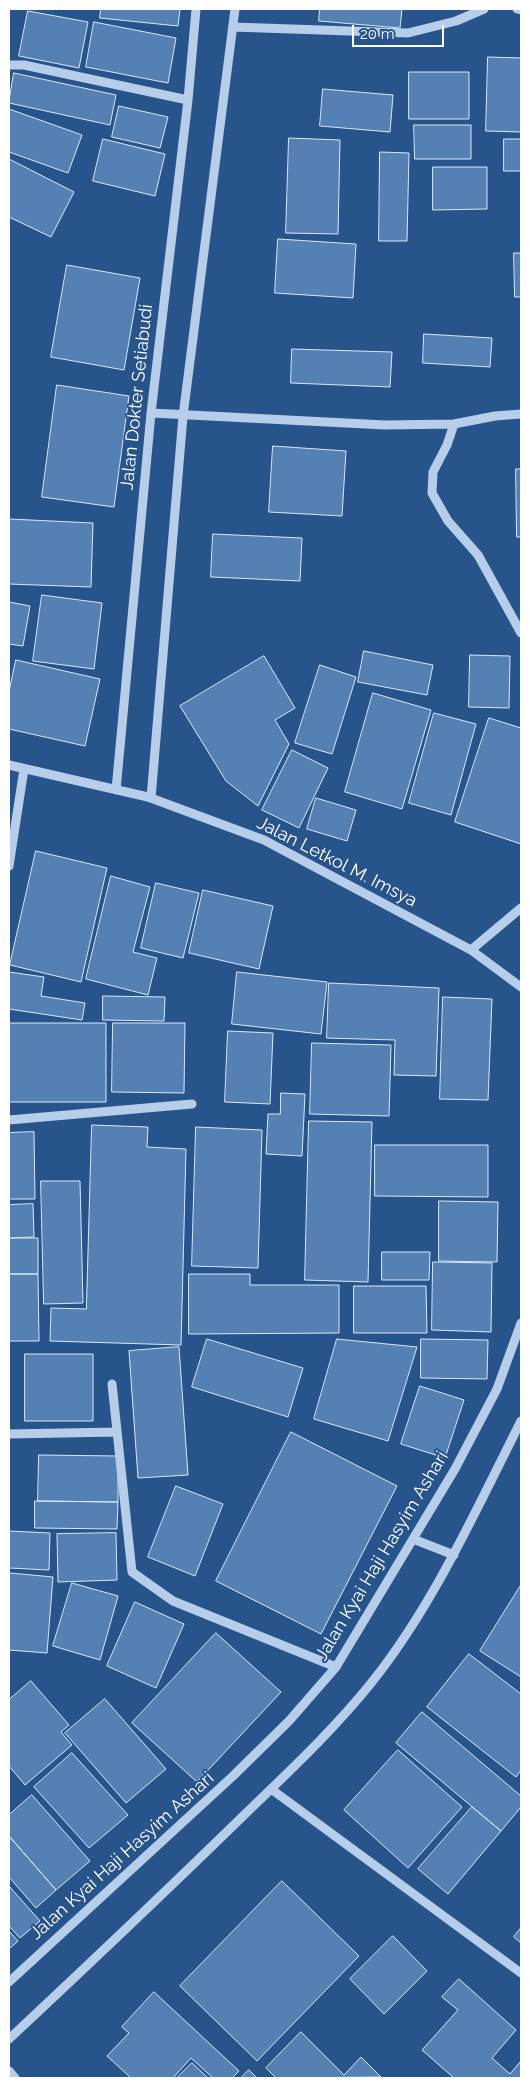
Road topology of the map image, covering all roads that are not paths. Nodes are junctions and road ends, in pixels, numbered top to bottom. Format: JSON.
{"nodes":[{"id":1,"x":196,"y":9,"type":"edge"},
{"id":2,"x":235,"y":9,"type":"edge"},
{"id":3,"x":484,"y":9,"type":"edge"},
{"id":4,"x":517,"y":9,"type":"edge"},
{"id":5,"x":521,"y":10,"type":"edge"},
{"id":6,"x":233,"y":28,"type":"junction"},
{"id":7,"x":9,"y":65,"type":"edge"},
{"id":8,"x":188,"y":100,"type":"junction"},
{"id":9,"x":151,"y":413,"type":"junction"},
{"id":10,"x":521,"y":414,"type":"edge"},
{"id":11,"x":183,"y":416,"type":"junction"},
{"id":12,"x":454,"y":424,"type":"junction"},
{"id":13,"x":521,"y":633,"type":"edge"},
{"id":14,"x":9,"y":765,"type":"edge"},
{"id":15,"x":24,"y":769,"type":"junction"},
{"id":16,"x":116,"y":790,"type":"junction"},
{"id":17,"x":151,"y":798,"type":"junction"},
{"id":18,"x":9,"y":866,"type":"edge"},
{"id":19,"x":521,"y":908,"type":"edge"},
{"id":20,"x":471,"y":950,"type":"junction"},
{"id":21,"x":521,"y":987,"type":"edge"},
{"id":22,"x":192,"y":1104,"type":"dead end"},
{"id":23,"x":9,"y":1120,"type":"edge"},
{"id":24,"x":521,"y":1322,"type":"edge"},
{"id":25,"x":112,"y":1384,"type":"dead end"},
{"id":26,"x":521,"y":1421,"type":"edge"},
{"id":27,"x":116,"y":1432,"type":"junction"},
{"id":28,"x":9,"y":1434,"type":"edge"},
{"id":29,"x":413,"y":1539,"type":"junction"},
{"id":30,"x":454,"y":1555,"type":"junction"},
{"id":31,"x":336,"y":1667,"type":"junction"},
{"id":32,"x":271,"y":1789,"type":"junction"},
{"id":33,"x":521,"y":1973,"type":"edge"},
{"id":34,"x":9,"y":1982,"type":"edge"},
{"id":35,"x":9,"y":2039,"type":"edge"},
{"id":36,"x":9,"y":2071,"type":"edge"},
{"id":37,"x":15,"y":2078,"type":"edge"}],
"edges":[{"from":1,"to":8,"type":"street","name":"Jalan Dokter Setiabudi"},
{"from":2,"to":6,"type":"street"},
{"from":3,"to":6,"type":"street"},
{"from":4,"to":5,"type":"street"},
{"from":6,"to":11,"type":"street"},
{"from":7,"to":8,"type":"street"},
{"from":8,"to":9,"type":"street","name":"Jalan Dokter Setiabudi"},
{"from":9,"to":11,"type":"street"},
{"from":9,"to":16,"type":"street","name":"Jalan Dokter Setiabudi"},
{"from":10,"to":12,"type":"street"},
{"from":11,"to":12,"type":"street"},
{"from":11,"to":17,"type":"street"},
{"from":12,"to":13,"type":"street"},
{"from":14,"to":15,"type":"street","name":"Jalan Letkol M. Imsya"},
{"from":15,"to":16,"type":"street","name":"Jalan Letkol M. Imsya"},
{"from":15,"to":18,"type":"street"},
{"from":16,"to":17,"type":"street","name":"Jalan Letkol M. Imsya"},
{"from":17,"to":20,"type":"street","name":"Jalan Letkol M. Imsya"},
{"from":19,"to":20,"type":"street"},
{"from":20,"to":21,"type":"street","name":"Jalan Letkol M. Imsya"},
{"from":22,"to":23,"type":"street"},
{"from":24,"to":29,"type":"street","name":"Jalan Kyai Haji Hasyim Ashari"},
{"from":25,"to":27,"type":"street"},
{"from":26,"to":30,"type":"street"},
{"from":27,"to":28,"type":"street"},
{"from":27,"to":31,"type":"street"},
{"from":29,"to":30,"type":"street"},
{"from":29,"to":31,"type":"street","name":"Jalan Kyai Haji Hasyim Ashari"},
{"from":30,"to":32,"type":"street"},
{"from":31,"to":34,"type":"street","name":"Jalan Kyai Haji Hasyim Ashari"},
{"from":32,"to":33,"type":"street"},
{"from":32,"to":35,"type":"street"},
{"from":36,"to":37,"type":"street"}]}
